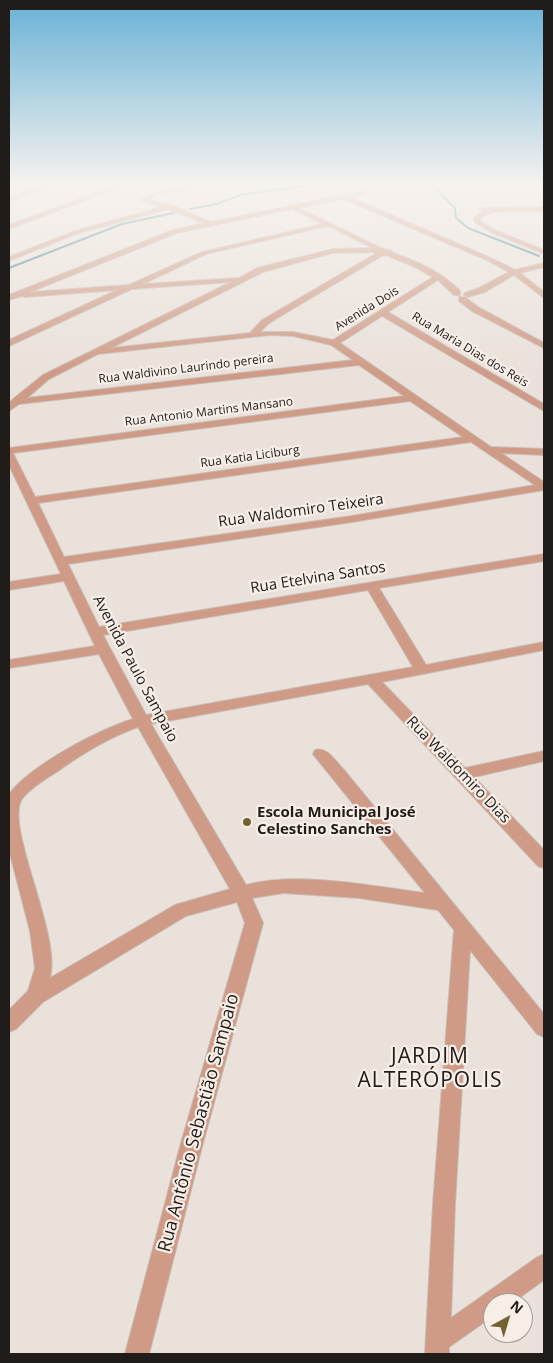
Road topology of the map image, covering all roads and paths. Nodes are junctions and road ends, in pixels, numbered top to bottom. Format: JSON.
{"nodes":[{"id":1,"x":36,"y":248,"type":"edge"},
{"id":2,"x":129,"y":248,"type":"edge"},
{"id":3,"x":222,"y":248,"type":"edge"},
{"id":4,"x":373,"y":248,"type":"edge"},
{"id":5,"x":462,"y":248,"type":"edge"},
{"id":6,"x":381,"y":252,"type":"junction"},
{"id":7,"x":9,"y":258,"type":"edge"},
{"id":8,"x":544,"y":265,"type":"edge"},
{"id":9,"x":514,"y":272,"type":"junction"},
{"id":10,"x":437,"y":278,"type":"junction"},
{"id":11,"x":242,"y":279,"type":"junction"},
{"id":12,"x":123,"y":289,"type":"junction"},
{"id":13,"x":462,"y":295,"type":"junction"},
{"id":14,"x":544,"y":296,"type":"edge"},
{"id":15,"x":10,"y":297,"type":"edge"},
{"id":16,"x":383,"y":312,"type":"junction"},
{"id":17,"x":253,"y":334,"type":"junction"},
{"id":18,"x":9,"y":342,"type":"edge"},
{"id":19,"x":334,"y":343,"type":"junction"},
{"id":20,"x":544,"y":346,"type":"edge"},
{"id":21,"x":97,"y":352,"type":"junction"},
{"id":22,"x":359,"y":362,"type":"junction"},
{"id":23,"x":412,"y":398,"type":"junction"},
{"id":24,"x":12,"y":405,"type":"edge"},
{"id":25,"x":544,"y":408,"type":"edge"},
{"id":26,"x":471,"y":439,"type":"junction"},
{"id":27,"x":490,"y":450,"type":"junction"},
{"id":28,"x":9,"y":451,"type":"edge"},
{"id":29,"x":544,"y":452,"type":"edge"},
{"id":30,"x":9,"y":455,"type":"edge"},
{"id":31,"x":544,"y":487,"type":"edge"},
{"id":32,"x":33,"y":500,"type":"junction"},
{"id":33,"x":544,"y":557,"type":"edge"},
{"id":34,"x":61,"y":561,"type":"junction"},
{"id":35,"x":68,"y":577,"type":"junction"},
{"id":36,"x":9,"y":586,"type":"edge"},
{"id":37,"x":372,"y":586,"type":"junction"},
{"id":38,"x":96,"y":632,"type":"junction"},
{"id":39,"x":544,"y":646,"type":"edge"},
{"id":40,"x":103,"y":649,"type":"junction"},
{"id":41,"x":9,"y":664,"type":"edge"},
{"id":42,"x":422,"y":670,"type":"junction"},
{"id":43,"x":371,"y":679,"type":"junction"},
{"id":44,"x":142,"y":721,"type":"junction"},
{"id":45,"x":320,"y":754,"type":"dead end"},
{"id":46,"x":544,"y":756,"type":"edge"},
{"id":47,"x":464,"y":774,"type":"junction"},
{"id":48,"x":544,"y":861,"type":"edge"},
{"id":49,"x":242,"y":894,"type":"junction"},
{"id":50,"x":442,"y":903,"type":"junction"},
{"id":51,"x":463,"y":928,"type":"junction"},
{"id":52,"x":36,"y":996,"type":"junction"},
{"id":53,"x":9,"y":1023,"type":"edge"},
{"id":54,"x":544,"y":1028,"type":"edge"},
{"id":55,"x":544,"y":1266,"type":"edge"},
{"id":56,"x":438,"y":1348,"type":"edge"},
{"id":57,"x":137,"y":1354,"type":"edge"}],
"edges":[{"from":1,"to":7,"type":"street"},
{"from":2,"to":15,"type":"street"},
{"from":3,"to":12,"type":"street"},
{"from":4,"to":6,"type":"street"},
{"from":5,"to":9,"type":"street"},
{"from":6,"to":10,"type":"street"},
{"from":6,"to":11,"type":"street"},
{"from":6,"to":17,"type":"street"},
{"from":8,"to":9,"type":"street"},
{"from":9,"to":13,"type":"street"},
{"from":9,"to":14,"type":"street"},
{"from":10,"to":13,"type":"street"},
{"from":10,"to":16,"type":"street","name":"Avenida Dois"},
{"from":11,"to":12,"type":"street"},
{"from":11,"to":21,"type":"street"},
{"from":12,"to":15,"type":"street"},
{"from":12,"to":18,"type":"street"},
{"from":13,"to":20,"type":"street"},
{"from":16,"to":19,"type":"street","name":"Avenida Dois"},
{"from":16,"to":25,"type":"street","name":"Rua Maria Dias dos Reis"},
{"from":17,"to":19,"type":"street"},
{"from":17,"to":21,"type":"street"},
{"from":19,"to":22,"type":"street"},
{"from":21,"to":24,"type":"street"},
{"from":22,"to":23,"type":"street"},
{"from":22,"to":24,"type":"street","name":"Rua Waldivino Laurindo pereira"},
{"from":23,"to":26,"type":"street"},
{"from":23,"to":28,"type":"street","name":"Rua Antonio Martins Mansano"},
{"from":26,"to":27,"type":"street"},
{"from":26,"to":32,"type":"street","name":"Rua Katia Liciburg"},
{"from":27,"to":29,"type":"street"},
{"from":27,"to":31,"type":"street"},
{"from":30,"to":32,"type":"street","name":"Avenida Paulo Sampaio"},
{"from":31,"to":34,"type":"street","name":"Rua Waldomiro Teixeira"},
{"from":32,"to":34,"type":"street","name":"Avenida Paulo Sampaio"},
{"from":33,"to":37,"type":"street","name":"Rua Etelvina Santos"},
{"from":34,"to":35,"type":"street","name":"Avenida Paulo Sampaio"},
{"from":35,"to":36,"type":"street"},
{"from":35,"to":38,"type":"street","name":"Avenida Paulo Sampaio"},
{"from":37,"to":38,"type":"street","name":"Rua Etelvina Santos"},
{"from":37,"to":42,"type":"street"},
{"from":38,"to":40,"type":"street","name":"Avenida Paulo Sampaio"},
{"from":39,"to":42,"type":"street"},
{"from":40,"to":41,"type":"street"},
{"from":40,"to":44,"type":"street","name":"Avenida Paulo Sampaio"},
{"from":42,"to":43,"type":"street"},
{"from":43,"to":44,"type":"street"},
{"from":43,"to":47,"type":"street","name":"Rua Waldomiro Dias"},
{"from":44,"to":49,"type":"street","name":"Avenida Paulo Sampaio"},
{"from":44,"to":52,"type":"street"},
{"from":45,"to":50,"type":"street"},
{"from":46,"to":47,"type":"street"},
{"from":47,"to":48,"type":"street","name":"Rua Waldomiro Dias"},
{"from":49,"to":50,"type":"street"},
{"from":49,"to":52,"type":"street"},
{"from":49,"to":57,"type":"street","name":"Rua Antônio Sebastião Sampaio"},
{"from":50,"to":51,"type":"street"},
{"from":51,"to":54,"type":"street"},
{"from":51,"to":56,"type":"street"},
{"from":52,"to":53,"type":"street"},
{"from":55,"to":56,"type":"street"}]}
